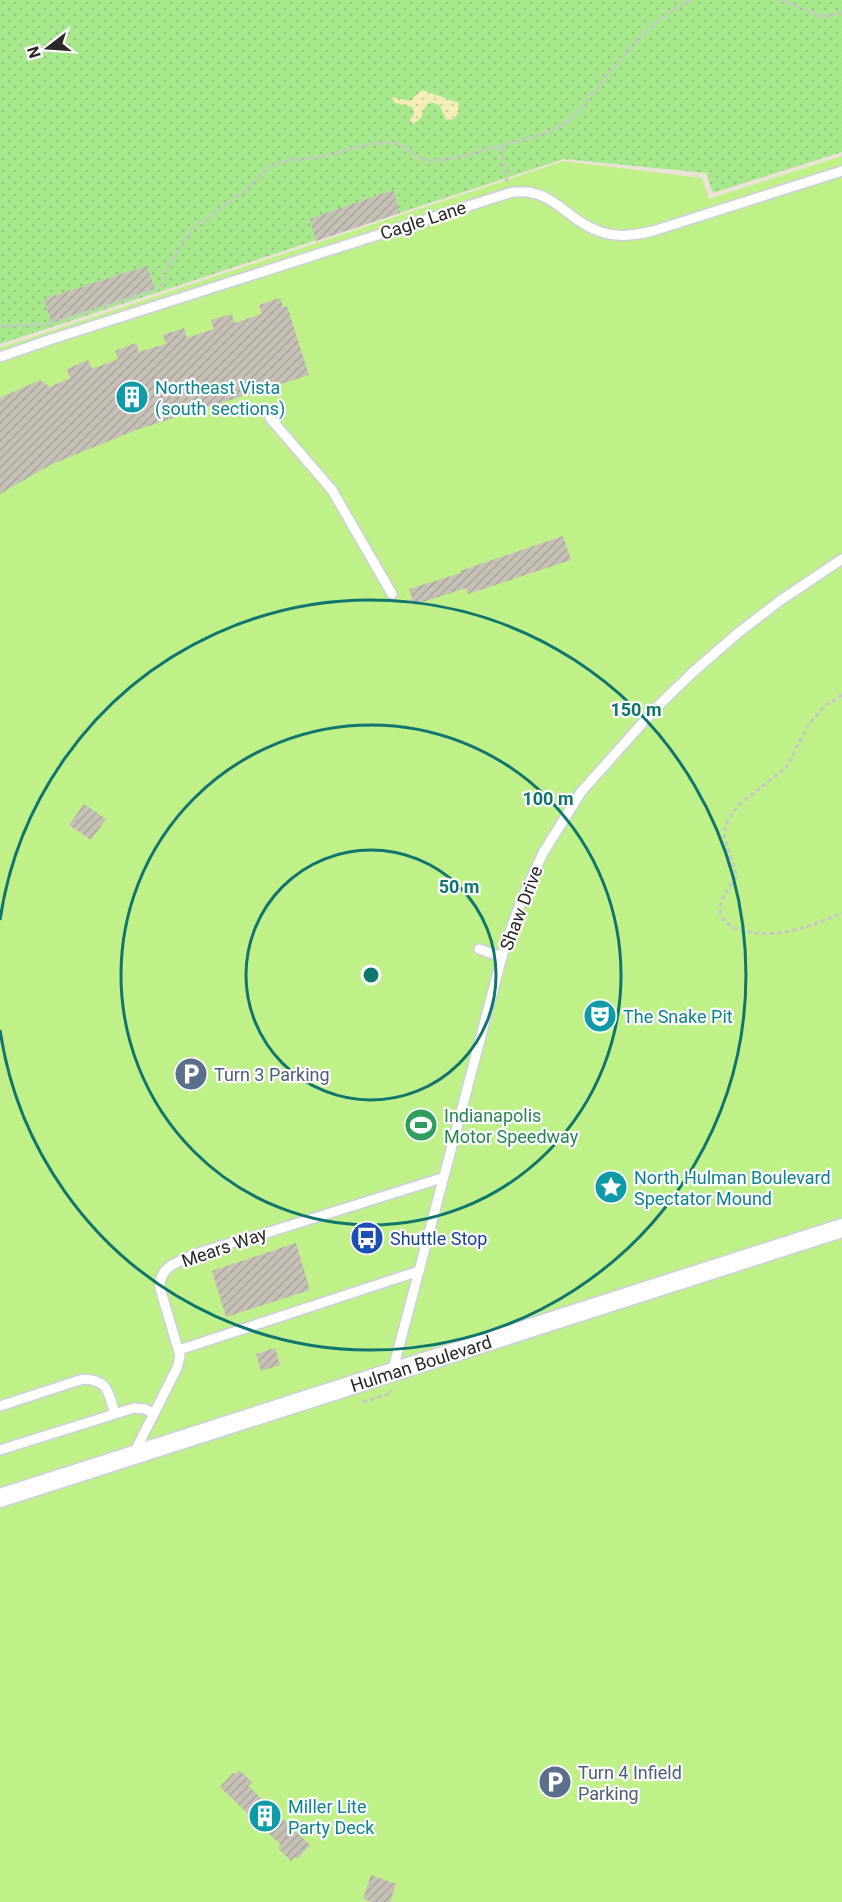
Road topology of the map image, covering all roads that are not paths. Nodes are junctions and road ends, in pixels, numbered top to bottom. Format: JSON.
{"nodes":[{"id":1,"x":842,"y":171,"type":"edge"},
{"id":2,"x":0,"y":357,"type":"edge"},
{"id":3,"x":270,"y":418,"type":"dead end"},
{"id":4,"x":842,"y":559,"type":"edge"},
{"id":5,"x":392,"y":594,"type":"dead end"},
{"id":6,"x":479,"y":949,"type":"dead end"},
{"id":7,"x":502,"y":957,"type":"junction"},
{"id":8,"x":442,"y":1178,"type":"junction"},
{"id":9,"x":842,"y":1228,"type":"edge"},
{"id":10,"x":419,"y":1271,"type":"junction"},
{"id":11,"x":179,"y":1350,"type":"junction"},
{"id":12,"x":392,"y":1373,"type":"junction"},
{"id":13,"x":0,"y":1406,"type":"edge"},
{"id":14,"x":115,"y":1414,"type":"junction"},
{"id":15,"x":154,"y":1414,"type":"junction"},
{"id":16,"x":0,"y":1450,"type":"edge"},
{"id":17,"x":133,"y":1456,"type":"junction"},
{"id":18,"x":0,"y":1498,"type":"edge"}],
"edges":[{"from":1,"to":2,"type":"lane","name":"Cagle Lane"},
{"from":3,"to":5,"type":"lane"},
{"from":4,"to":7,"type":"lane","name":"Shaw Drive"},
{"from":6,"to":7,"type":"lane"},
{"from":7,"to":8,"type":"lane","name":"Shaw Drive"},
{"from":8,"to":10,"type":"lane","name":"Shaw Drive"},
{"from":8,"to":11,"type":"lane","name":"Mears Way"},
{"from":9,"to":12,"type":"street","name":"Hulman Boulevard"},
{"from":10,"to":11,"type":"lane"},
{"from":10,"to":12,"type":"lane","name":"Shaw Drive"},
{"from":11,"to":15,"type":"lane"},
{"from":12,"to":17,"type":"street","name":"Hulman Boulevard"},
{"from":13,"to":14,"type":"lane"},
{"from":14,"to":15,"type":"lane"},
{"from":14,"to":16,"type":"lane"},
{"from":15,"to":17,"type":"lane"},
{"from":17,"to":18,"type":"street","name":"Hulman Boulevard"}]}
